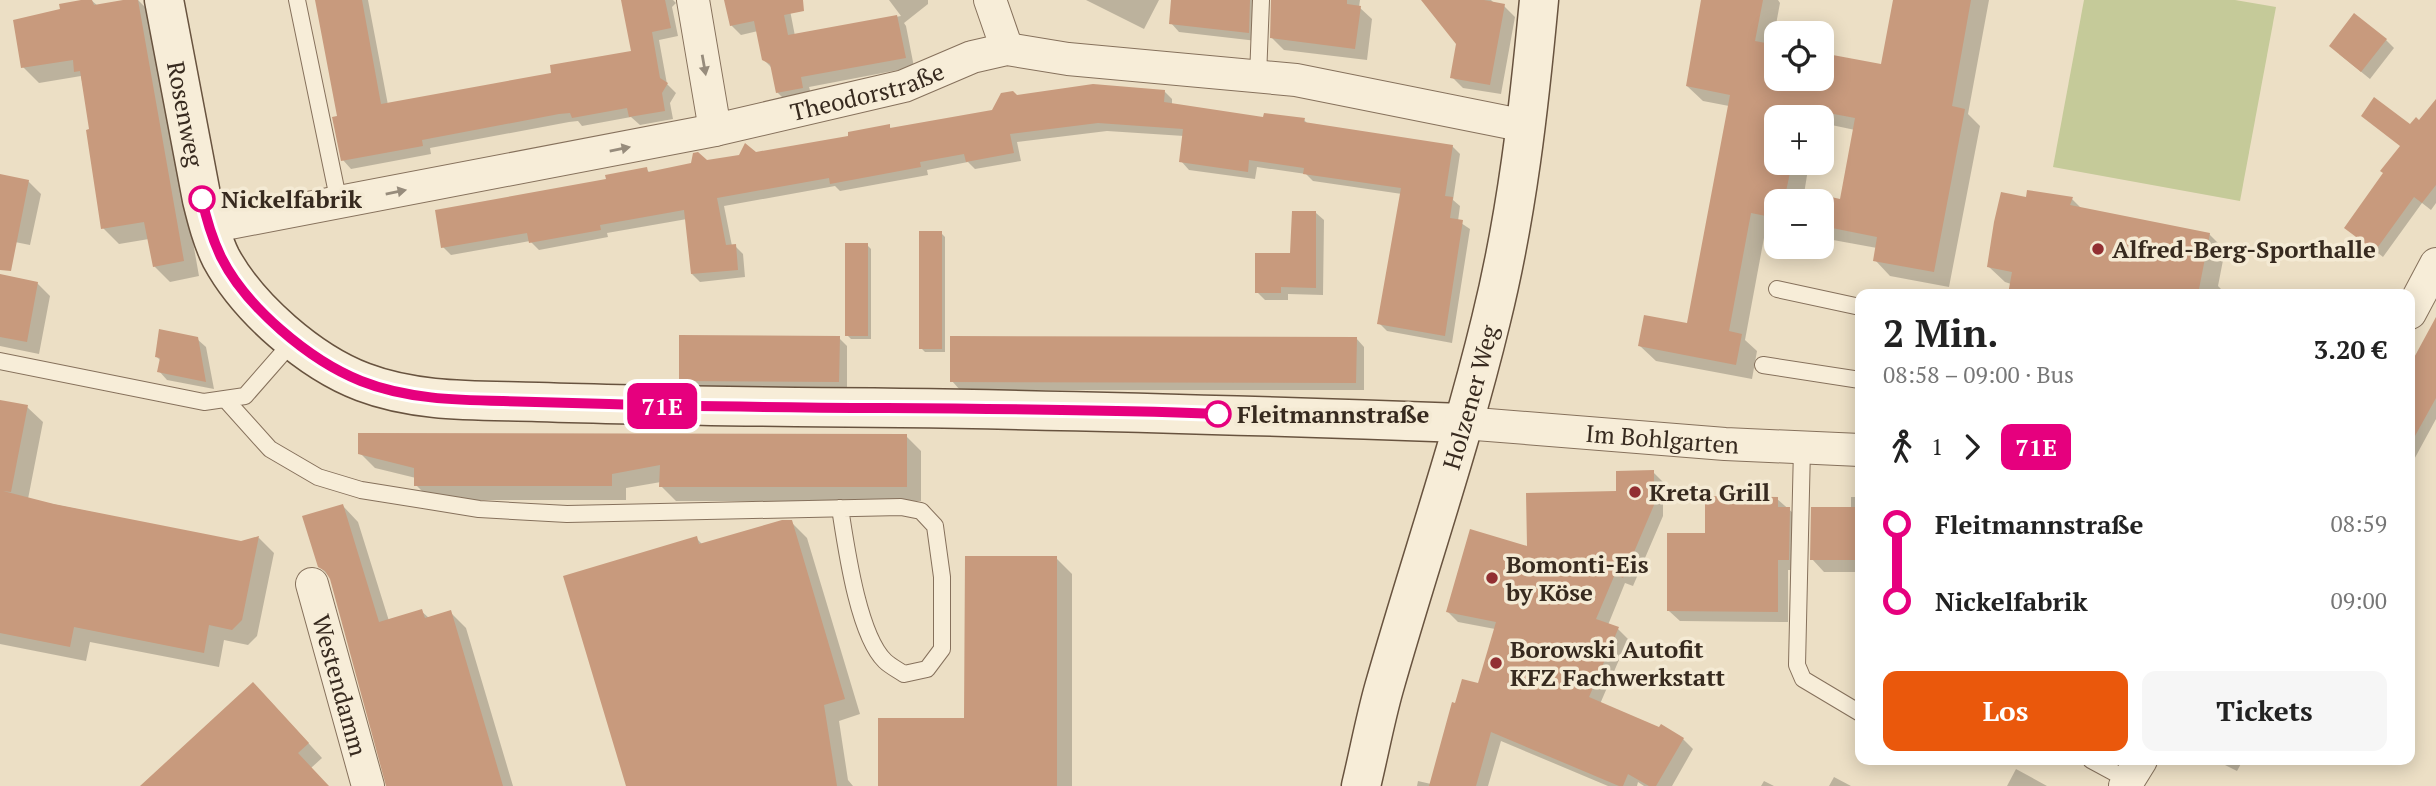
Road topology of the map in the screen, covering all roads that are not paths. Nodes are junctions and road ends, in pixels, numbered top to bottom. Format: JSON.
{"nodes":[{"id":1,"x":164,"y":0,"type":"edge"},
{"id":2,"x":297,"y":0,"type":"edge"},
{"id":3,"x":693,"y":0,"type":"edge"},
{"id":4,"x":990,"y":0,"type":"edge"},
{"id":5,"x":1261,"y":0,"type":"edge"},
{"id":6,"x":1539,"y":0,"type":"edge"},
{"id":7,"x":1007,"y":49,"type":"junction"},
{"id":8,"x":1258,"y":76,"type":"junction"},
{"id":9,"x":1525,"y":125,"type":"junction"},
{"id":10,"x":715,"y":130,"type":"junction"},
{"id":11,"x":339,"y":203,"type":"junction"},
{"id":12,"x":209,"y":227,"type":"junction"},
{"id":13,"x":2436,"y":264,"type":"edge"},
{"id":14,"x":1777,"y":289,"type":"dead end"},
{"id":15,"x":2415,"y":304,"type":"edge"},
{"id":16,"x":1855,"y":306,"type":"edge"},
{"id":17,"x":294,"y":340,"type":"junction"},
{"id":18,"x":0,"y":360,"type":"edge"},
{"id":19,"x":1763,"y":365,"type":"dead end"},
{"id":20,"x":1855,"y":379,"type":"edge"},
{"id":21,"x":225,"y":399,"type":"junction"},
{"id":22,"x":1463,"y":423,"type":"junction"},
{"id":23,"x":1802,"y":448,"type":"junction"},
{"id":24,"x":1855,"y":450,"type":"edge"},
{"id":25,"x":840,"y":508,"type":"junction"},
{"id":26,"x":312,"y":584,"type":"dead end"},
{"id":27,"x":1855,"y":710,"type":"edge"},
{"id":28,"x":2104,"y":765,"type":"edge"},
{"id":29,"x":2131,"y":775,"type":"edge"},
{"id":30,"x":368,"y":786,"type":"edge"},
{"id":31,"x":1362,"y":786,"type":"edge"}],
"edges":[{"from":1,"to":12,"type":"street","name":"Rosenweg"},
{"from":2,"to":11,"type":"lane"},
{"from":3,"to":10,"type":"street","one_way":true},
{"from":4,"to":7,"type":"street"},
{"from":5,"to":8,"type":"lane"},
{"from":6,"to":9,"type":"street","name":"Holzener Weg"},
{"from":7,"to":8,"type":"street","name":"Theodorstraße"},
{"from":7,"to":10,"type":"street","name":"Theodorstraße"},
{"from":8,"to":9,"type":"street","name":"Theodorstraße"},
{"from":9,"to":22,"type":"street","name":"Holzener Weg"},
{"from":11,"to":10,"type":"street","name":"Theodorstraße","one_way":true},
{"from":11,"to":12,"type":"street","name":"Theodorstraße"},
{"from":12,"to":17,"type":"street","name":"Rosenweg"},
{"from":13,"to":15,"type":"street"},
{"from":14,"to":16,"type":"lane"},
{"from":17,"to":21,"type":"lane"},
{"from":17,"to":22,"type":"street","name":"Rosenweg"},
{"from":18,"to":21,"type":"lane"},
{"from":19,"to":20,"type":"lane"},
{"from":21,"to":25,"type":"lane"},
{"from":22,"to":23,"type":"street","name":"Im Bohlgarten"},
{"from":22,"to":31,"type":"street","name":"Holzener Weg"},
{"from":23,"to":24,"type":"street","name":"Im Bohlgarten"},
{"from":23,"to":27,"type":"lane"},
{"from":25,"to":25,"type":"lane"},
{"from":26,"to":30,"type":"street","name":"Westendamm"},
{"from":28,"to":29,"type":"lane"}]}
